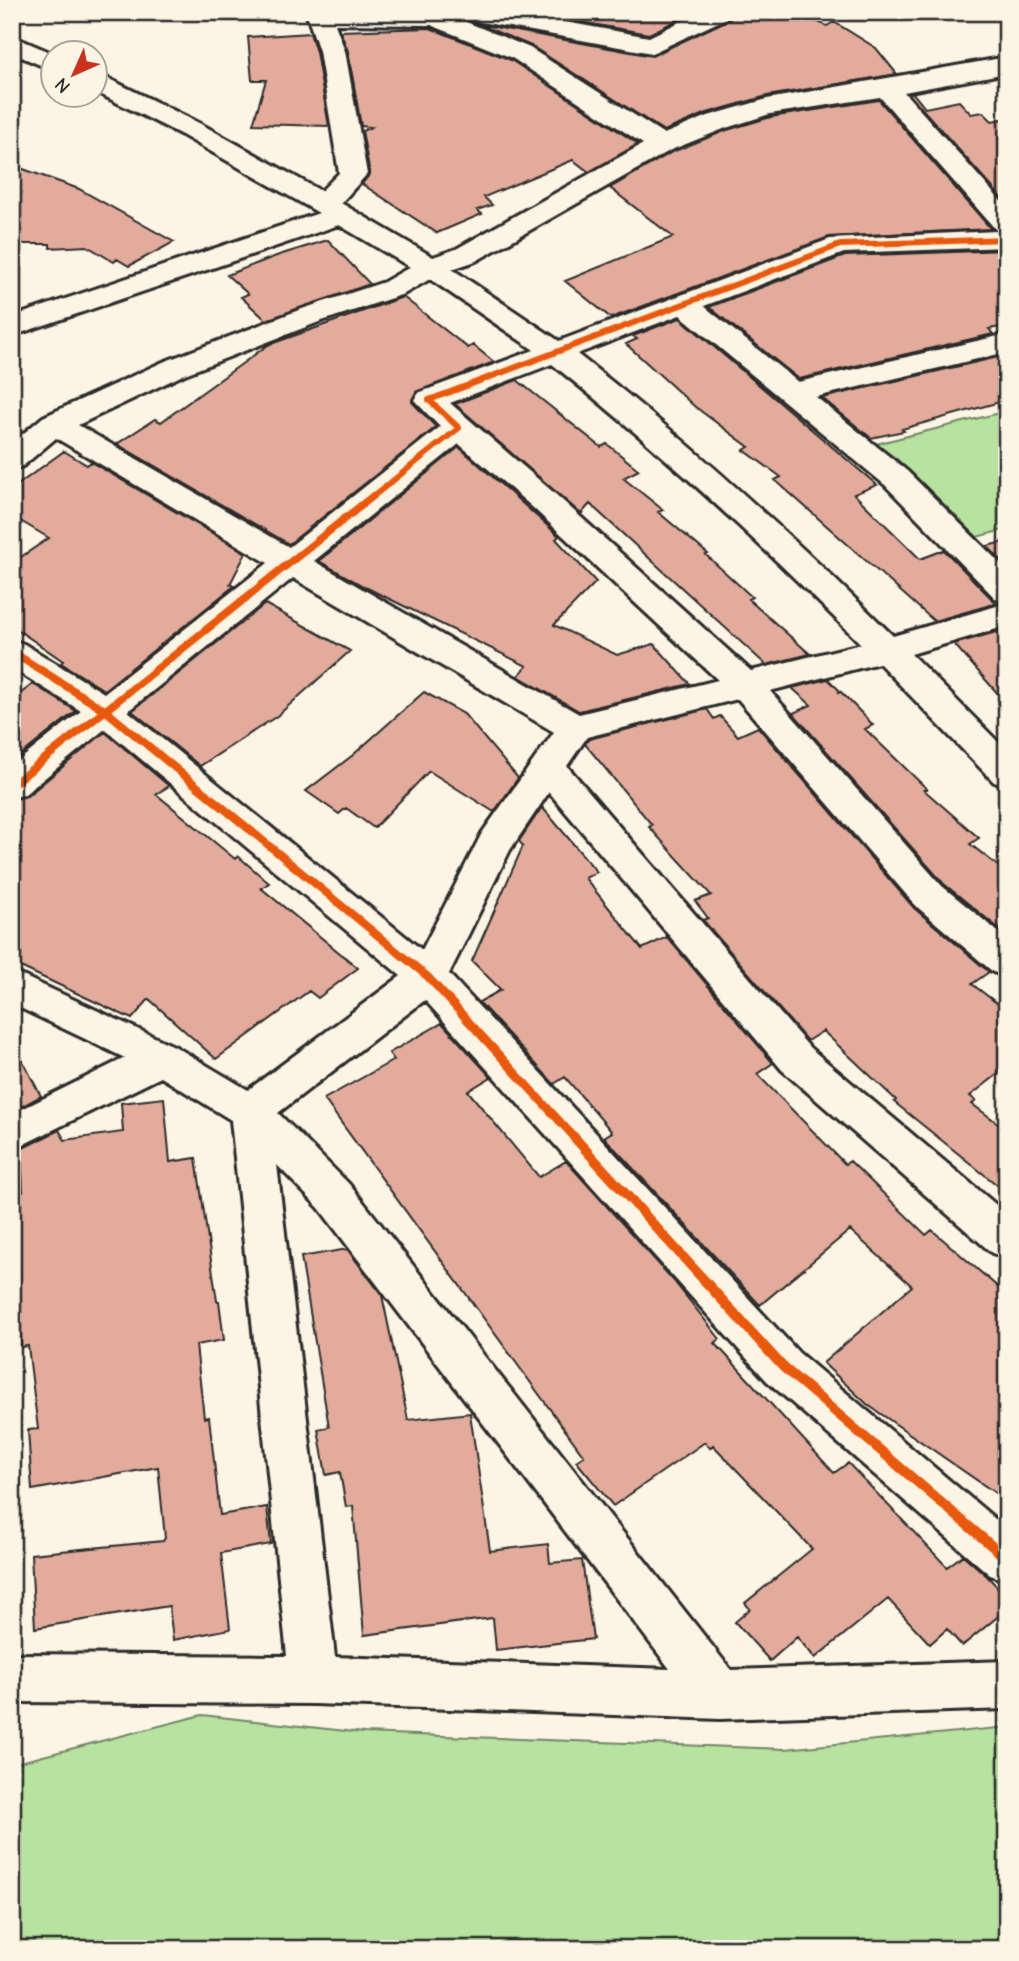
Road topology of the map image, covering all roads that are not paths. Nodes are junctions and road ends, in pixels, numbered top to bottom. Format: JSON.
{"nodes":[{"id":1,"x":465,"y":12,"type":"edge"},
{"id":2,"x":719,"y":12,"type":"edge"},
{"id":3,"x":319,"y":14,"type":"edge"},
{"id":4,"x":438,"y":14,"type":"edge"},
{"id":5,"x":12,"y":44,"type":"edge"},
{"id":6,"x":38,"y":56,"type":"edge"},
{"id":7,"x":1007,"y":65,"type":"edge"},
{"id":8,"x":108,"y":87,"type":"edge"},
{"id":9,"x":886,"y":89,"type":"junction"},
{"id":10,"x":662,"y":144,"type":"junction"},
{"id":11,"x":333,"y":210,"type":"junction"},
{"id":12,"x":1007,"y":225,"type":"edge"},
{"id":13,"x":1007,"y":239,"type":"edge"},
{"id":14,"x":430,"y":267,"type":"junction"},
{"id":15,"x":684,"y":304,"type":"junction"},
{"id":16,"x":12,"y":327,"type":"edge"},
{"id":17,"x":1007,"y":343,"type":"edge"},
{"id":18,"x":557,"y":353,"type":"junction"},
{"id":19,"x":793,"y":393,"type":"junction"},
{"id":20,"x":54,"y":424,"type":"junction"},
{"id":21,"x":459,"y":428,"type":"junction"},
{"id":22,"x":12,"y":459,"type":"edge"},
{"id":23,"x":289,"y":562,"type":"junction"},
{"id":24,"x":1007,"y":590,"type":"edge"},
{"id":25,"x":1007,"y":614,"type":"edge"},
{"id":26,"x":887,"y":649,"type":"junction"},
{"id":27,"x":12,"y":652,"type":"edge"},
{"id":28,"x":745,"y":685,"type":"junction"},
{"id":29,"x":106,"y":711,"type":"junction"},
{"id":30,"x":575,"y":728,"type":"junction"},
{"id":31,"x":548,"y":767,"type":"junction"},
{"id":32,"x":1007,"y":773,"type":"edge"},
{"id":33,"x":12,"y":785,"type":"edge"},
{"id":34,"x":1007,"y":961,"type":"edge"},
{"id":35,"x":428,"y":977,"type":"junction"},
{"id":36,"x":12,"y":986,"type":"edge"},
{"id":37,"x":162,"y":1058,"type":"junction"},
{"id":38,"x":250,"y":1111,"type":"junction"},
{"id":39,"x":12,"y":1133,"type":"edge"},
{"id":40,"x":1007,"y":1240,"type":"edge"},
{"id":41,"x":1007,"y":1559,"type":"edge"},
{"id":42,"x":12,"y":1678,"type":"edge"},
{"id":43,"x":314,"y":1681,"type":"junction"},
{"id":44,"x":1007,"y":1685,"type":"edge"},
{"id":45,"x":720,"y":1695,"type":"junction"}],
"edges":[{"from":1,"to":2,"type":"street"},
{"from":3,"to":4,"type":"street"},
{"from":3,"to":11,"type":"street"},
{"from":4,"to":10,"type":"street"},
{"from":5,"to":6,"type":"street"},
{"from":7,"to":9,"type":"street"},
{"from":8,"to":11,"type":"street"},
{"from":9,"to":10,"type":"street"},
{"from":9,"to":12,"type":"street"},
{"from":10,"to":14,"type":"street"},
{"from":11,"to":14,"type":"street"},
{"from":11,"to":16,"type":"street"},
{"from":13,"to":15,"type":"street"},
{"from":14,"to":18,"type":"street"},
{"from":14,"to":20,"type":"street"},
{"from":15,"to":18,"type":"street"},
{"from":15,"to":19,"type":"street"},
{"from":17,"to":19,"type":"street"},
{"from":18,"to":21,"type":"street"},
{"from":18,"to":26,"type":"street"},
{"from":19,"to":24,"type":"street"},
{"from":20,"to":22,"type":"street"},
{"from":20,"to":23,"type":"street"},
{"from":21,"to":23,"type":"street"},
{"from":21,"to":28,"type":"street"},
{"from":23,"to":29,"type":"street"},
{"from":23,"to":30,"type":"street"},
{"from":25,"to":26,"type":"street"},
{"from":26,"to":28,"type":"street"},
{"from":26,"to":32,"type":"street"},
{"from":27,"to":29,"type":"street"},
{"from":28,"to":30,"type":"street"},
{"from":28,"to":34,"type":"street"},
{"from":29,"to":33,"type":"street"},
{"from":29,"to":35,"type":"street"},
{"from":30,"to":31,"type":"street"},
{"from":31,"to":35,"type":"street"},
{"from":31,"to":40,"type":"street"},
{"from":35,"to":38,"type":"street"},
{"from":35,"to":41,"type":"street"},
{"from":36,"to":37,"type":"street"},
{"from":37,"to":38,"type":"street"},
{"from":37,"to":39,"type":"street"},
{"from":38,"to":43,"type":"street"},
{"from":38,"to":45,"type":"street"},
{"from":42,"to":43,"type":"street"},
{"from":43,"to":45,"type":"street"},
{"from":44,"to":45,"type":"street"}]}
